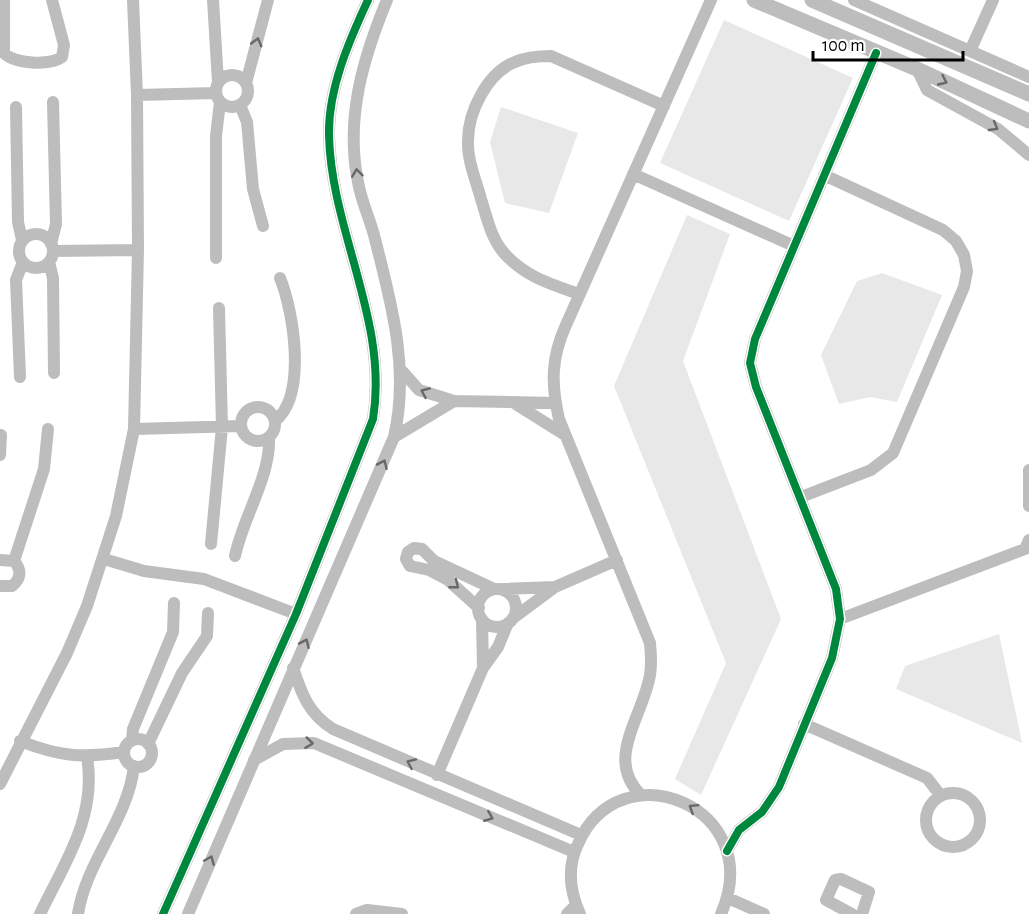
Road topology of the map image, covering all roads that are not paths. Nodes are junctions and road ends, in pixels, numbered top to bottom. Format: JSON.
{"nodes":[{"id":1,"x":4,"y":0,"type":"edge"},
{"id":2,"x":52,"y":0,"type":"edge"},
{"id":3,"x":133,"y":0,"type":"edge"},
{"id":4,"x":213,"y":0,"type":"edge"},
{"id":5,"x":268,"y":0,"type":"edge"},
{"id":6,"x":387,"y":0,"type":"edge"},
{"id":7,"x":711,"y":0,"type":"edge"},
{"id":8,"x":754,"y":0,"type":"edge"},
{"id":9,"x":812,"y":0,"type":"edge"},
{"id":10,"x":854,"y":0,"type":"edge"},
{"id":11,"x":993,"y":0,"type":"edge"},
{"id":12,"x":363,"y":1,"type":"edge"},
{"id":13,"x":2,"y":20,"type":"edge"},
{"id":14,"x":926,"y":48,"type":"junction"},
{"id":15,"x":970,"y":51,"type":"junction"},
{"id":16,"x":876,"y":53,"type":"junction"},
{"id":17,"x":917,"y":69,"type":"junction"},
{"id":18,"x":1029,"y":77,"type":"edge"},
{"id":19,"x":246,"y":83,"type":"junction"},
{"id":20,"x":218,"y":93,"type":"junction"},
{"id":21,"x":1029,"y":94,"type":"edge"},
{"id":22,"x":137,"y":95,"type":"junction"},
{"id":23,"x":53,"y":102,"type":"dead end"},
{"id":24,"x":240,"y":105,"type":"junction"},
{"id":25,"x":664,"y":106,"type":"junction"},
{"id":26,"x":16,"y":107,"type":"dead end"},
{"id":27,"x":1029,"y":121,"type":"edge"},
{"id":28,"x":1029,"y":155,"type":"edge"},
{"id":29,"x":633,"y":174,"type":"junction"},
{"id":30,"x":824,"y":175,"type":"junction"},
{"id":31,"x":365,"y":207,"type":"junction"},
{"id":32,"x":342,"y":216,"type":"junction"},
{"id":33,"x":263,"y":226,"type":"dead end"},
{"id":34,"x":22,"y":240,"type":"junction"},
{"id":35,"x":794,"y":246,"type":"junction"},
{"id":36,"x":138,"y":250,"type":"junction"},
{"id":37,"x":51,"y":252,"type":"junction"},
{"id":38,"x":378,"y":255,"type":"junction"},
{"id":39,"x":216,"y":258,"type":"dead end"},
{"id":40,"x":355,"y":260,"type":"junction"},
{"id":41,"x":23,"y":262,"type":"junction"},
{"id":42,"x":280,"y":278,"type":"dead end"},
{"id":43,"x":579,"y":294,"type":"junction"},
{"id":44,"x":219,"y":308,"type":"dead end"},
{"id":45,"x":402,"y":371,"type":"junction"},
{"id":46,"x":54,"y":373,"type":"dead end"},
{"id":47,"x":20,"y":377,"type":"dead end"},
{"id":48,"x":454,"y":401,"type":"junction"},
{"id":49,"x":513,"y":402,"type":"junction"},
{"id":50,"x":555,"y":403,"type":"junction"},
{"id":51,"x":275,"y":422,"type":"junction"},
{"id":52,"x":241,"y":426,"type":"junction"},
{"id":53,"x":222,"y":427,"type":"junction"},
{"id":54,"x":48,"y":429,"type":"dead end"},
{"id":55,"x":135,"y":429,"type":"junction"},
{"id":56,"x":1,"y":435,"type":"edge"},
{"id":57,"x":566,"y":435,"type":"junction"},
{"id":58,"x":269,"y":436,"type":"junction"},
{"id":59,"x":394,"y":437,"type":"junction"},
{"id":60,"x":0,"y":455,"type":"edge"},
{"id":61,"x":1029,"y":470,"type":"edge"},
{"id":62,"x":801,"y":497,"type":"junction"},
{"id":63,"x":1029,"y":506,"type":"edge"},
{"id":64,"x":211,"y":544,"type":"dead end"},
{"id":65,"x":1028,"y":547,"type":"edge"},
{"id":66,"x":235,"y":556,"type":"dead end"},
{"id":67,"x":104,"y":559,"type":"junction"},
{"id":68,"x":0,"y":560,"type":"edge"},
{"id":69,"x":617,"y":560,"type":"junction"},
{"id":70,"x":14,"y":561,"type":"junction"},
{"id":71,"x":0,"y":586,"type":"edge"},
{"id":72,"x":555,"y":587,"type":"junction"},
{"id":73,"x":498,"y":589,"type":"junction"},
{"id":74,"x":174,"y":603,"type":"dead end"},
{"id":75,"x":208,"y":613,"type":"dead end"},
{"id":76,"x":480,"y":613,"type":"junction"},
{"id":77,"x":296,"y":615,"type":"junction"},
{"id":78,"x":840,"y":619,"type":"junction"},
{"id":79,"x":510,"y":621,"type":"junction"},
{"id":80,"x":293,"y":668,"type":"junction"},
{"id":81,"x":483,"y":668,"type":"junction"},
{"id":82,"x":804,"y":724,"type":"junction"},
{"id":83,"x":20,"y":741,"type":"junction"},
{"id":84,"x":132,"y":741,"type":"junction"},
{"id":85,"x":148,"y":744,"type":"junction"},
{"id":86,"x":124,"y":752,"type":"junction"},
{"id":87,"x":87,"y":757,"type":"junction"},
{"id":88,"x":254,"y":760,"type":"junction"},
{"id":89,"x":134,"y":766,"type":"junction"},
{"id":90,"x":437,"y":775,"type":"junction"},
{"id":91,"x":626,"y":775,"type":"junction"},
{"id":92,"x":0,"y":784,"type":"edge"},
{"id":93,"x":641,"y":795,"type":"junction"},
{"id":94,"x":941,"y":796,"type":"junction"},
{"id":95,"x":617,"y":802,"type":"junction"},
{"id":96,"x":716,"y":828,"type":"junction"},
{"id":97,"x":739,"y":830,"type":"junction"},
{"id":98,"x":581,"y":835,"type":"junction"},
{"id":99,"x":727,"y":851,"type":"junction"},
{"id":100,"x":574,"y":852,"type":"junction"},
{"id":101,"x":728,"y":898,"type":"junction"},
{"id":102,"x":574,"y":911,"type":"edge"},
{"id":103,"x":40,"y":914,"type":"edge"},
{"id":104,"x":78,"y":914,"type":"edge"},
{"id":105,"x":163,"y":914,"type":"edge"},
{"id":106,"x":188,"y":914,"type":"edge"},
{"id":107,"x":356,"y":914,"type":"edge"},
{"id":108,"x":402,"y":914,"type":"edge"},
{"id":109,"x":721,"y":914,"type":"edge"},
{"id":110,"x":764,"y":914,"type":"edge"},
{"id":111,"x":852,"y":914,"type":"edge"},
{"id":112,"x":862,"y":914,"type":"edge"}],
"edges":[{"from":1,"to":13,"type":"street"},
{"from":2,"to":13,"type":"street"},
{"from":3,"to":22,"type":"street"},
{"from":4,"to":20,"type":"street"},
{"from":19,"to":5,"type":"street","one_way":true},
{"from":31,"to":6,"type":"street","one_way":true},
{"from":7,"to":25,"type":"street"},
{"from":8,"to":16,"type":"street"},
{"from":9,"to":14,"type":"street"},
{"from":10,"to":15,"type":"street"},
{"from":11,"to":15,"type":"street"},
{"from":12,"to":32,"type":"street"},
{"from":14,"to":17,"type":"street"},
{"from":14,"to":21,"type":"street"},
{"from":15,"to":18,"type":"street"},
{"from":16,"to":17,"type":"street"},
{"from":16,"to":30,"type":"street"},
{"from":17,"to":27,"type":"street","one_way":true},
{"from":17,"to":28,"type":"street","one_way":true},
{"from":19,"to":20,"type":"street"},
{"from":19,"to":24,"type":"street"},
{"from":20,"to":22,"type":"street"},
{"from":20,"to":24,"type":"street"},
{"from":20,"to":39,"type":"street"},
{"from":22,"to":36,"type":"street"},
{"from":23,"to":37,"type":"street"},
{"from":24,"to":33,"type":"street"},
{"from":25,"to":29,"type":"street"},
{"from":25,"to":43,"type":"street"},
{"from":26,"to":34,"type":"street"},
{"from":29,"to":35,"type":"street"},
{"from":29,"to":43,"type":"street"},
{"from":30,"to":35,"type":"street"},
{"from":30,"to":62,"type":"street"},
{"from":31,"to":32,"type":"street"},
{"from":31,"to":38,"type":"street"},
{"from":32,"to":40,"type":"street"},
{"from":34,"to":37,"type":"street"},
{"from":34,"to":41,"type":"street"},
{"from":35,"to":62,"type":"street"},
{"from":36,"to":37,"type":"street"},
{"from":36,"to":55,"type":"street"},
{"from":37,"to":41,"type":"street"},
{"from":37,"to":46,"type":"street"},
{"from":38,"to":40,"type":"street"},
{"from":38,"to":45,"type":"street"},
{"from":40,"to":77,"type":"street"},
{"from":41,"to":47,"type":"street"},
{"from":42,"to":51,"type":"street"},
{"from":43,"to":50,"type":"street"},
{"from":44,"to":53,"type":"street"},
{"from":48,"to":45,"type":"street","one_way":true},
{"from":45,"to":59,"type":"street"},
{"from":48,"to":49,"type":"street"},
{"from":48,"to":59,"type":"street"},
{"from":49,"to":50,"type":"street"},
{"from":49,"to":57,"type":"street"},
{"from":50,"to":57,"type":"street"},
{"from":51,"to":52,"type":"street"},
{"from":51,"to":58,"type":"street"},
{"from":52,"to":53,"type":"street"},
{"from":52,"to":58,"type":"street"},
{"from":53,"to":55,"type":"street"},
{"from":53,"to":64,"type":"street"},
{"from":54,"to":70,"type":"street"},
{"from":55,"to":67,"type":"street"},
{"from":56,"to":60,"type":"street"},
{"from":57,"to":69,"type":"street"},
{"from":58,"to":66,"type":"street"},
{"from":80,"to":59,"type":"street","one_way":true},
{"from":61,"to":63,"type":"street"},
{"from":62,"to":78,"type":"street"},
{"from":65,"to":78,"type":"street"},
{"from":67,"to":77,"type":"street"},
{"from":67,"to":83,"type":"street"},
{"from":68,"to":70,"type":"street"},
{"from":69,"to":72,"type":"street"},
{"from":69,"to":91,"type":"street"},
{"from":70,"to":71,"type":"street"},
{"from":72,"to":73,"type":"street"},
{"from":72,"to":79,"type":"street"},
{"from":73,"to":76,"type":"street"},
{"from":73,"to":76,"type":"street","one_way":true},
{"from":73,"to":79,"type":"street"},
{"from":74,"to":84,"type":"street"},
{"from":75,"to":85,"type":"street"},
{"from":76,"to":79,"type":"street"},
{"from":76,"to":81,"type":"street"},
{"from":77,"to":105,"type":"street"},
{"from":78,"to":82,"type":"street"},
{"from":79,"to":81,"type":"street"},
{"from":80,"to":88,"type":"street"},
{"from":90,"to":80,"type":"street","one_way":true},
{"from":81,"to":90,"type":"street"},
{"from":82,"to":94,"type":"street"},
{"from":82,"to":97,"type":"street"},
{"from":83,"to":87,"type":"street"},
{"from":83,"to":92,"type":"street"},
{"from":84,"to":85,"type":"street"},
{"from":84,"to":86,"type":"street"},
{"from":85,"to":89,"type":"street"},
{"from":86,"to":87,"type":"street"},
{"from":86,"to":89,"type":"street"},
{"from":87,"to":103,"type":"street"},
{"from":88,"to":100,"type":"street","one_way":true},
{"from":106,"to":88,"type":"street","one_way":true},
{"from":89,"to":104,"type":"street"},
{"from":90,"to":98,"type":"street"},
{"from":91,"to":93,"type":"street"},
{"from":91,"to":95,"type":"street"},
{"from":93,"to":95,"type":"street"},
{"from":96,"to":93,"type":"street","one_way":true},
{"from":94,"to":94,"type":"street"},
{"from":95,"to":98,"type":"street"},
{"from":96,"to":97,"type":"street"},
{"from":96,"to":99,"type":"street"},
{"from":97,"to":99,"type":"street"},
{"from":98,"to":100,"type":"street"},
{"from":99,"to":101,"type":"street"},
{"from":100,"to":102,"type":"street"},
{"from":101,"to":109,"type":"street"},
{"from":101,"to":110,"type":"street"},
{"from":107,"to":108,"type":"street"},
{"from":111,"to":112,"type":"street"}]}
